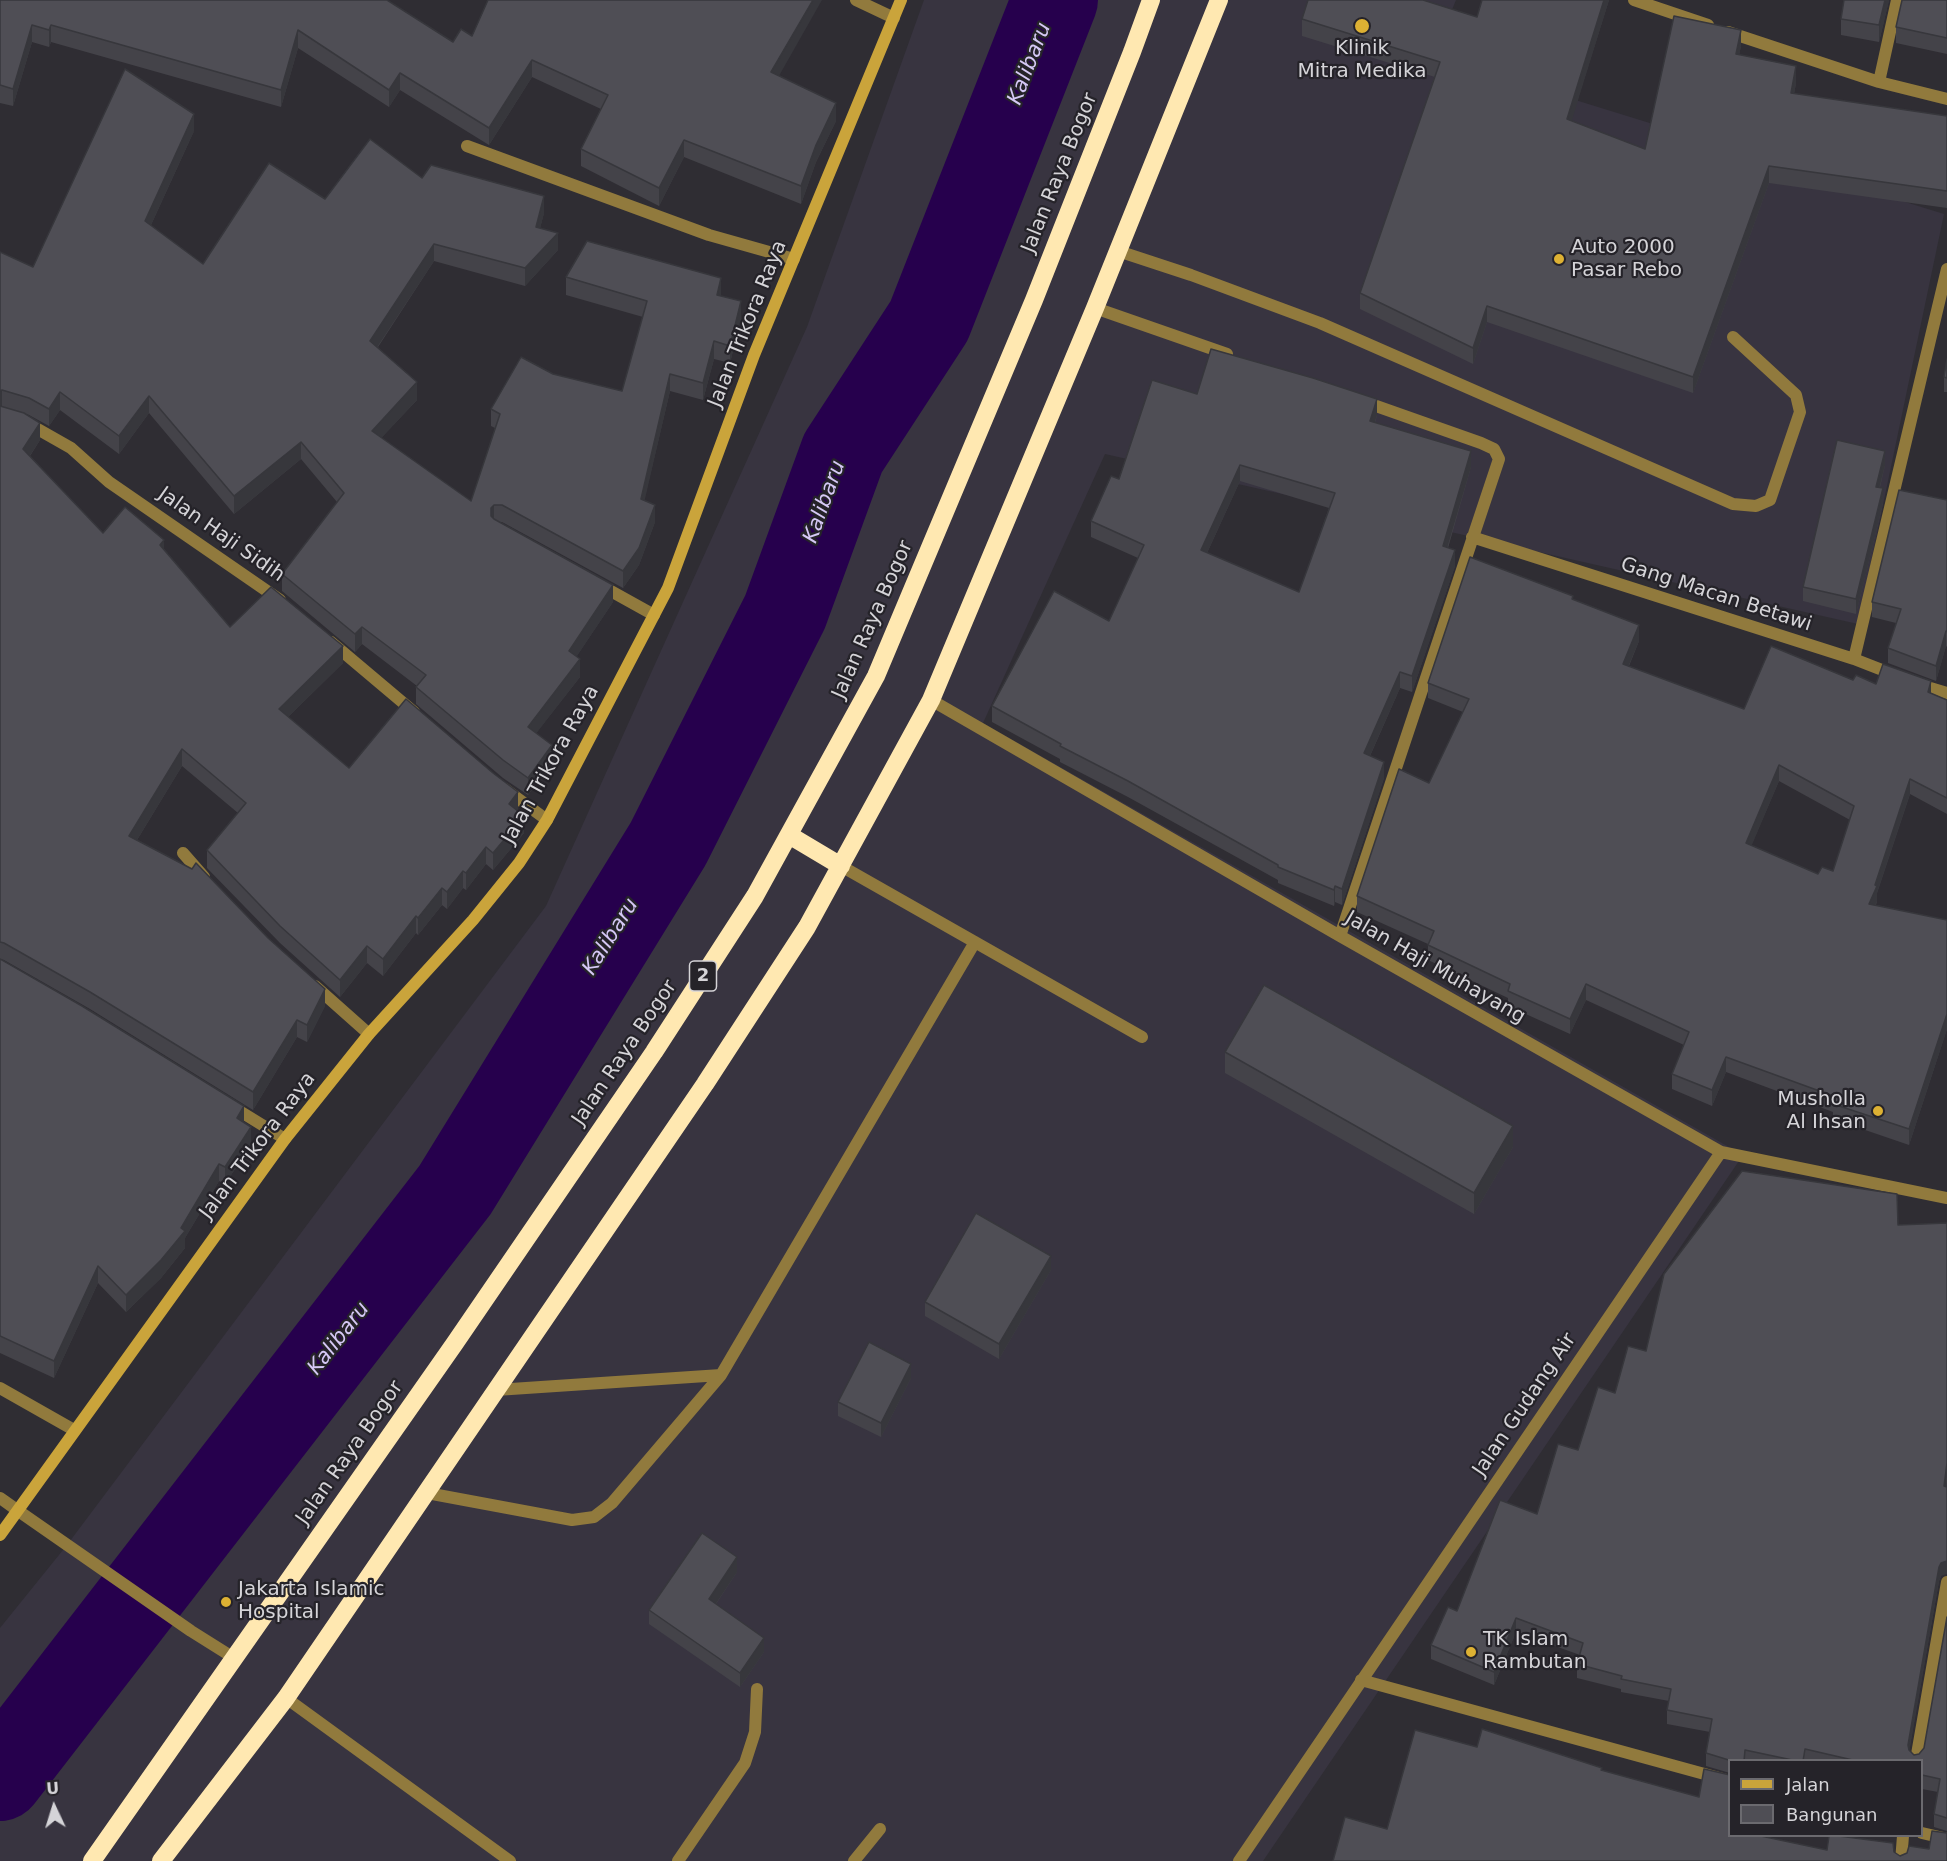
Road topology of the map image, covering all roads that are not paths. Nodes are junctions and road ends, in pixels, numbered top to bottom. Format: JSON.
{"nodes":[{"id":1,"x":856,"y":0,"type":"edge"},
{"id":2,"x":901,"y":0,"type":"edge"},
{"id":3,"x":1151,"y":0,"type":"edge"},
{"id":4,"x":1219,"y":0,"type":"edge"},
{"id":5,"x":1634,"y":0,"type":"edge"},
{"id":6,"x":1897,"y":0,"type":"edge"},
{"id":7,"x":894,"y":18,"type":"junction"},
{"id":8,"x":1879,"y":82,"type":"junction"},
{"id":9,"x":1947,"y":99,"type":"edge"},
{"id":10,"x":467,"y":146,"type":"dead end"},
{"id":11,"x":1118,"y":251,"type":"junction"},
{"id":12,"x":794,"y":259,"type":"junction"},
{"id":13,"x":1947,"y":269,"type":"edge"},
{"id":14,"x":1095,"y":308,"type":"junction"},
{"id":15,"x":1733,"y":337,"type":"dead end"},
{"id":16,"x":1238,"y":358,"type":"edge"},
{"id":17,"x":1348,"y":397,"type":"edge"},
{"id":18,"x":0,"y":415,"type":"edge"},
{"id":19,"x":1472,"y":537,"type":"junction"},
{"id":20,"x":592,"y":580,"type":"edge"},
{"id":21,"x":287,"y":605,"type":"edge"},
{"id":22,"x":654,"y":615,"type":"junction"},
{"id":23,"x":322,"y":634,"type":"edge"},
{"id":24,"x":1854,"y":659,"type":"junction"},
{"id":25,"x":1947,"y":693,"type":"edge"},
{"id":26,"x":931,"y":700,"type":"junction"},
{"id":27,"x":428,"y":724,"type":"edge"},
{"id":28,"x":498,"y":784,"type":"edge"},
{"id":29,"x":547,"y":820,"type":"junction"},
{"id":30,"x":789,"y":835,"type":"junction"},
{"id":31,"x":183,"y":853,"type":"dead end"},
{"id":32,"x":841,"y":866,"type":"junction"},
{"id":33,"x":215,"y":889,"type":"edge"},
{"id":34,"x":1340,"y":936,"type":"junction"},
{"id":35,"x":975,"y":942,"type":"junction"},
{"id":36,"x":308,"y":980,"type":"edge"},
{"id":37,"x":369,"y":1034,"type":"junction"},
{"id":38,"x":1142,"y":1037,"type":"dead end"},
{"id":39,"x":222,"y":1100,"type":"edge"},
{"id":40,"x":285,"y":1139,"type":"junction"},
{"id":41,"x":1721,"y":1152,"type":"junction"},
{"id":42,"x":1947,"y":1198,"type":"edge"},
{"id":43,"x":721,"y":1375,"type":"junction"},
{"id":44,"x":0,"y":1388,"type":"edge"},
{"id":45,"x":496,"y":1390,"type":"junction"},
{"id":46,"x":74,"y":1430,"type":"junction"},
{"id":47,"x":427,"y":1493,"type":"junction"},
{"id":48,"x":0,"y":1498,"type":"edge"},
{"id":49,"x":17,"y":1510,"type":"junction"},
{"id":50,"x":0,"y":1535,"type":"edge"},
{"id":51,"x":1947,"y":1582,"type":"edge"},
{"id":52,"x":234,"y":1658,"type":"junction"},
{"id":53,"x":1361,"y":1680,"type":"junction"},
{"id":54,"x":757,"y":1689,"type":"dead end"},
{"id":55,"x":286,"y":1698,"type":"junction"},
{"id":56,"x":1916,"y":1759,"type":"edge"},
{"id":57,"x":1728,"y":1780,"type":"edge"},
{"id":58,"x":880,"y":1829,"type":"dead end"},
{"id":59,"x":1923,"y":1833,"type":"edge"},
{"id":60,"x":1903,"y":1837,"type":"edge"},
{"id":61,"x":1947,"y":1839,"type":"edge"},
{"id":62,"x":92,"y":1861,"type":"edge"},
{"id":63,"x":161,"y":1861,"type":"edge"},
{"id":64,"x":510,"y":1861,"type":"edge"},
{"id":65,"x":678,"y":1861,"type":"edge"},
{"id":66,"x":854,"y":1861,"type":"edge"},
{"id":67,"x":1239,"y":1861,"type":"edge"},
{"id":68,"x":1902,"y":1861,"type":"edge"}],
"edges":[{"from":1,"to":7,"type":"street"},
{"from":2,"to":7,"type":"street","name":"Jalan Trikora Raya"},
{"from":3,"to":30,"type":"highway","name":"Jalan Raya Bogor","number":"2"},
{"from":4,"to":11,"type":"highway"},
{"from":5,"to":8,"type":"street"},
{"from":6,"to":8,"type":"street"},
{"from":7,"to":12,"type":"street","name":"Jalan Trikora Raya"},
{"from":8,"to":9,"type":"street"},
{"from":10,"to":12,"type":"street"},
{"from":11,"to":14,"type":"highway"},
{"from":11,"to":15,"type":"street"},
{"from":12,"to":22,"type":"street","name":"Jalan Trikora Raya"},
{"from":13,"to":24,"type":"street"},
{"from":14,"to":16,"type":"street"},
{"from":14,"to":26,"type":"highway"},
{"from":17,"to":19,"type":"street"},
{"from":18,"to":21,"type":"street","name":"Jalan Haji Sidih"},
{"from":19,"to":24,"type":"street","name":"Gang Macan Betawi"},
{"from":19,"to":34,"type":"street"},
{"from":20,"to":22,"type":"street"},
{"from":22,"to":29,"type":"street","name":"Jalan Trikora Raya"},
{"from":23,"to":27,"type":"street"},
{"from":24,"to":25,"type":"street","name":"Gang Macan Betawi"},
{"from":26,"to":32,"type":"highway"},
{"from":26,"to":34,"type":"street","name":"Jalan Haji Muhayang"},
{"from":28,"to":29,"type":"street"},
{"from":29,"to":37,"type":"street","name":"Jalan Trikora Raya"},
{"from":30,"to":32,"type":"highway"},
{"from":30,"to":52,"type":"highway","name":"Jalan Raya Bogor","number":"2"},
{"from":31,"to":33,"type":"street"},
{"from":32,"to":35,"type":"street"},
{"from":32,"to":45,"type":"highway"},
{"from":34,"to":41,"type":"street","name":"Jalan Haji Muhayang"},
{"from":35,"to":38,"type":"street"},
{"from":35,"to":43,"type":"street"},
{"from":36,"to":37,"type":"street"},
{"from":37,"to":40,"type":"street","name":"Jalan Trikora Raya"},
{"from":39,"to":40,"type":"street"},
{"from":40,"to":46,"type":"street","name":"Jalan Trikora Raya"},
{"from":41,"to":42,"type":"street","name":"Jalan Haji Muhayang"},
{"from":41,"to":53,"type":"street","name":"Jalan Gudang Air"},
{"from":43,"to":45,"type":"street"},
{"from":43,"to":47,"type":"street"},
{"from":44,"to":46,"type":"street"},
{"from":45,"to":47,"type":"highway"},
{"from":46,"to":49,"type":"street","name":"Jalan Trikora Raya"},
{"from":47,"to":55,"type":"highway"},
{"from":48,"to":49,"type":"street"},
{"from":49,"to":50,"type":"street","name":"Jalan Trikora Raya"},
{"from":49,"to":52,"type":"street"},
{"from":51,"to":56,"type":"street"},
{"from":52,"to":62,"type":"highway","name":"Jalan Raya Bogor","number":"2"},
{"from":53,"to":57,"type":"street"},
{"from":53,"to":67,"type":"street","name":"Jalan Gudang Air"},
{"from":54,"to":65,"type":"street"},
{"from":55,"to":63,"type":"highway"},
{"from":55,"to":64,"type":"street"},
{"from":58,"to":66,"type":"street"},
{"from":59,"to":61,"type":"street"},
{"from":60,"to":68,"type":"street"}]}
